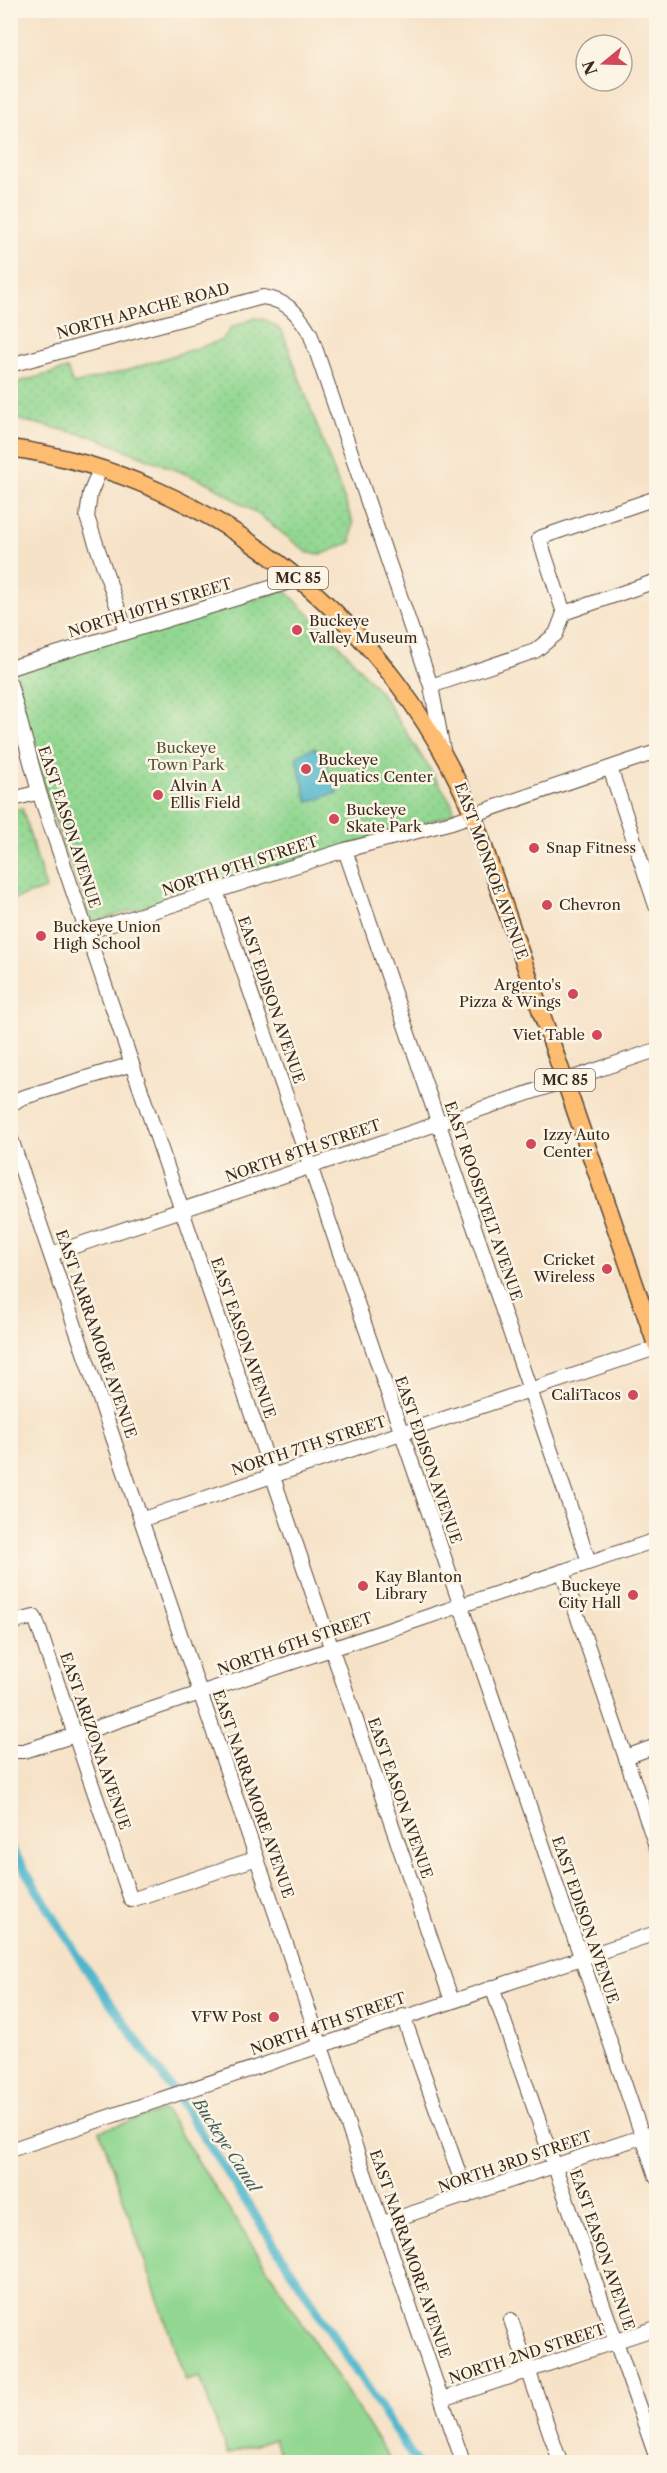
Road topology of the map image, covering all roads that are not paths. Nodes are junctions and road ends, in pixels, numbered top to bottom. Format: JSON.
{"nodes":[{"id":1,"x":284,"y":302,"type":"joint"},
{"id":2,"x":10,"y":365,"type":"edge"},
{"id":3,"x":10,"y":448,"type":"edge"},
{"id":4,"x":99,"y":469,"type":"junction"},
{"id":5,"x":657,"y":498,"type":"edge"},
{"id":6,"x":299,"y":579,"type":"junction"},
{"id":7,"x":657,"y":581,"type":"edge"},
{"id":8,"x":564,"y":613,"type":"junction"},
{"id":9,"x":126,"y":632,"type":"junction"},
{"id":10,"x":10,"y":668,"type":"edge"},
{"id":11,"x":10,"y":684,"type":"edge"},
{"id":12,"x":431,"y":686,"type":"junction"},
{"id":13,"x":443,"y":752,"type":"junction"},
{"id":14,"x":657,"y":752,"type":"edge"},
{"id":15,"x":610,"y":768,"type":"junction"},
{"id":16,"x":39,"y":792,"type":"junction"},
{"id":17,"x":10,"y":800,"type":"edge"},
{"id":18,"x":473,"y":815,"type":"junction"},
{"id":19,"x":345,"y":850,"type":"junction"},
{"id":20,"x":216,"y":891,"type":"junction"},
{"id":21,"x":657,"y":906,"type":"edge"},
{"id":22,"x":87,"y":932,"type":"junction"},
{"id":23,"x":657,"y":1050,"type":"edge"},
{"id":24,"x":132,"y":1065,"type":"junction"},
{"id":25,"x":566,"y":1081,"type":"junction"},
{"id":26,"x":10,"y":1105,"type":"edge"},
{"id":27,"x":439,"y":1123,"type":"junction"},
{"id":28,"x":10,"y":1136,"type":"edge"},
{"id":29,"x":310,"y":1166,"type":"junction"},
{"id":30,"x":181,"y":1210,"type":"junction"},
{"id":31,"x":51,"y":1254,"type":"junction"},
{"id":32,"x":657,"y":1346,"type":"edge"},
{"id":33,"x":531,"y":1390,"type":"junction"},
{"id":34,"x":401,"y":1433,"type":"junction"},
{"id":35,"x":272,"y":1476,"type":"junction"},
{"id":36,"x":142,"y":1519,"type":"junction"},
{"id":37,"x":657,"y":1540,"type":"edge"},
{"id":38,"x":589,"y":1562,"type":"junction"},
{"id":39,"x":562,"y":1571,"type":"junction"},
{"id":40,"x":460,"y":1605,"type":"junction"},
{"id":41,"x":10,"y":1623,"type":"edge"},
{"id":42,"x":332,"y":1649,"type":"junction"},
{"id":43,"x":201,"y":1693,"type":"junction"},
{"id":44,"x":75,"y":1735,"type":"junction"},
{"id":45,"x":657,"y":1746,"type":"edge"},
{"id":46,"x":10,"y":1751,"type":"edge"},
{"id":47,"x":626,"y":1757,"type":"junction"},
{"id":48,"x":657,"y":1846,"type":"edge"},
{"id":49,"x":257,"y":1858,"type":"junction"},
{"id":50,"x":657,"y":1933,"type":"edge"},
{"id":51,"x":582,"y":1958,"type":"junction"},
{"id":52,"x":492,"y":1988,"type":"junction"},
{"id":53,"x":452,"y":2001,"type":"junction"},
{"id":54,"x":403,"y":2016,"type":"junction"},
{"id":55,"x":320,"y":2044,"type":"junction"},
{"id":56,"x":650,"y":2134,"type":"edge"},
{"id":57,"x":10,"y":2150,"type":"edge"},
{"id":58,"x":555,"y":2166,"type":"junction"},
{"id":59,"x":657,"y":2176,"type":"edge"},
{"id":60,"x":467,"y":2196,"type":"junction"},
{"id":61,"x":383,"y":2223,"type":"junction"},
{"id":62,"x":511,"y":2320,"type":"dead end"},
{"id":63,"x":657,"y":2328,"type":"edge"},
{"id":64,"x":616,"y":2342,"type":"junction"},
{"id":65,"x":528,"y":2371,"type":"junction"},
{"id":66,"x":443,"y":2399,"type":"junction"},
{"id":67,"x":657,"y":2456,"type":"edge"},
{"id":68,"x":464,"y":2463,"type":"edge"},
{"id":69,"x":560,"y":2463,"type":"edge"}],
"edges":[{"from":1,"to":2,"type":"street","name":"NORTH APACHE ROAD"},
{"from":1,"to":12,"type":"street","name":"EAST MONROE AVENUE"},
{"from":3,"to":4,"type":"main road","number":"MC 85"},
{"from":4,"to":6,"type":"main road","number":"MC 85"},
{"from":4,"to":9,"type":"street"},
{"from":5,"to":8,"type":"street"},
{"from":6,"to":9,"type":"street","name":"NORTH 10TH STREET"},
{"from":6,"to":13,"type":"main road","number":"MC 85"},
{"from":7,"to":8,"type":"street"},
{"from":8,"to":12,"type":"street"},
{"from":9,"to":10,"type":"street","name":"NORTH 10TH STREET"},
{"from":11,"to":16,"type":"street","name":"EAST EASON AVENUE"},
{"from":12,"to":13,"type":"street","name":"EAST MONROE AVENUE"},
{"from":13,"to":18,"type":"main road","name":"EAST MONROE AVENUE","number":"MC 85"},
{"from":14,"to":15,"type":"street","name":"NORTH 9TH STREET"},
{"from":15,"to":18,"type":"street","name":"NORTH 9TH STREET"},
{"from":15,"to":21,"type":"street"},
{"from":16,"to":17,"type":"street"},
{"from":16,"to":22,"type":"street","name":"EAST EASON AVENUE"},
{"from":18,"to":19,"type":"street","name":"NORTH 9TH STREET"},
{"from":18,"to":25,"type":"main road","name":"EAST MONROE AVENUE","number":"MC 85"},
{"from":19,"to":20,"type":"street","name":"NORTH 9TH STREET"},
{"from":19,"to":27,"type":"street","name":"EAST ROOSEVELT AVENUE"},
{"from":20,"to":22,"type":"street","name":"NORTH 9TH STREET"},
{"from":20,"to":29,"type":"street","name":"EAST EDISON AVENUE"},
{"from":22,"to":24,"type":"street","name":"EAST EASON AVENUE"},
{"from":23,"to":25,"type":"street","name":"NORTH 8TH STREET"},
{"from":24,"to":26,"type":"street"},
{"from":24,"to":30,"type":"street","name":"EAST EASON AVENUE"},
{"from":25,"to":27,"type":"street","name":"NORTH 8TH STREET"},
{"from":25,"to":32,"type":"main road","name":"EAST MONROE AVENUE","number":"MC 85"},
{"from":27,"to":29,"type":"street","name":"NORTH 8TH STREET"},
{"from":27,"to":33,"type":"street","name":"EAST ROOSEVELT AVENUE"},
{"from":28,"to":31,"type":"street","name":"EAST NARRAMORE AVENUE"},
{"from":29,"to":30,"type":"street","name":"NORTH 8TH STREET"},
{"from":29,"to":34,"type":"street","name":"EAST EDISON AVENUE"},
{"from":30,"to":31,"type":"street","name":"NORTH 8TH STREET"},
{"from":30,"to":35,"type":"street","name":"EAST EASON AVENUE"},
{"from":31,"to":36,"type":"street","name":"EAST NARRAMORE AVENUE"},
{"from":32,"to":33,"type":"street","name":"NORTH 7TH STREET"},
{"from":33,"to":34,"type":"street","name":"NORTH 7TH STREET"},
{"from":33,"to":38,"type":"street","name":"EAST ROOSEVELT AVENUE"},
{"from":34,"to":35,"type":"street","name":"NORTH 7TH STREET"},
{"from":34,"to":40,"type":"street","name":"EAST EDISON AVENUE"},
{"from":35,"to":36,"type":"street","name":"NORTH 7TH STREET"},
{"from":35,"to":42,"type":"street","name":"EAST EASON AVENUE"},
{"from":36,"to":43,"type":"street","name":"EAST NARRAMORE AVENUE"},
{"from":37,"to":38,"type":"street","name":"NORTH 6TH STREET"},
{"from":38,"to":39,"type":"street","name":"NORTH 6TH STREET"},
{"from":39,"to":40,"type":"street","name":"NORTH 6TH STREET"},
{"from":39,"to":47,"type":"street"},
{"from":40,"to":42,"type":"street","name":"NORTH 6TH STREET"},
{"from":40,"to":51,"type":"street","name":"EAST EDISON AVENUE"},
{"from":41,"to":44,"type":"street","name":"EAST ARIZONA AVENUE"},
{"from":42,"to":43,"type":"street","name":"NORTH 6TH STREET"},
{"from":42,"to":53,"type":"street","name":"EAST EASON AVENUE"},
{"from":43,"to":44,"type":"street","name":"NORTH 6TH STREET"},
{"from":43,"to":49,"type":"street","name":"EAST NARRAMORE AVENUE"},
{"from":44,"to":46,"type":"street","name":"NORTH 6TH STREET"},
{"from":44,"to":49,"type":"street","name":"EAST ARIZONA AVENUE"},
{"from":45,"to":47,"type":"street"},
{"from":47,"to":48,"type":"street"},
{"from":49,"to":55,"type":"street","name":"EAST NARRAMORE AVENUE"},
{"from":50,"to":51,"type":"street","name":"NORTH 4TH STREET"},
{"from":51,"to":52,"type":"street","name":"NORTH 4TH STREET"},
{"from":51,"to":56,"type":"street","name":"EAST EDISON AVENUE"},
{"from":52,"to":53,"type":"street","name":"NORTH 4TH STREET"},
{"from":52,"to":58,"type":"street","name":"EAST EASON AVENUE"},
{"from":53,"to":54,"type":"street","name":"NORTH 4TH STREET"},
{"from":54,"to":55,"type":"street","name":"NORTH 4TH STREET"},
{"from":54,"to":60,"type":"street"},
{"from":55,"to":57,"type":"street","name":"NORTH 4TH STREET"},
{"from":55,"to":61,"type":"street","name":"EAST NARRAMORE AVENUE"},
{"from":56,"to":58,"type":"street","name":"NORTH 3RD STREET"},
{"from":56,"to":59,"type":"street","name":"EAST EDISON AVENUE"},
{"from":58,"to":60,"type":"street","name":"NORTH 3RD STREET"},
{"from":58,"to":64,"type":"street","name":"EAST EASON AVENUE"},
{"from":60,"to":61,"type":"street","name":"NORTH 3RD STREET"},
{"from":61,"to":66,"type":"street","name":"EAST NARRAMORE AVENUE"},
{"from":62,"to":65,"type":"street"},
{"from":63,"to":64,"type":"street","name":"NORTH 2ND STREET"},
{"from":64,"to":65,"type":"street","name":"NORTH 2ND STREET"},
{"from":64,"to":67,"type":"street","name":"EAST EASON AVENUE"},
{"from":65,"to":66,"type":"street","name":"NORTH 2ND STREET"},
{"from":65,"to":69,"type":"street"},
{"from":66,"to":68,"type":"street","name":"EAST NARRAMORE AVENUE"}]}
